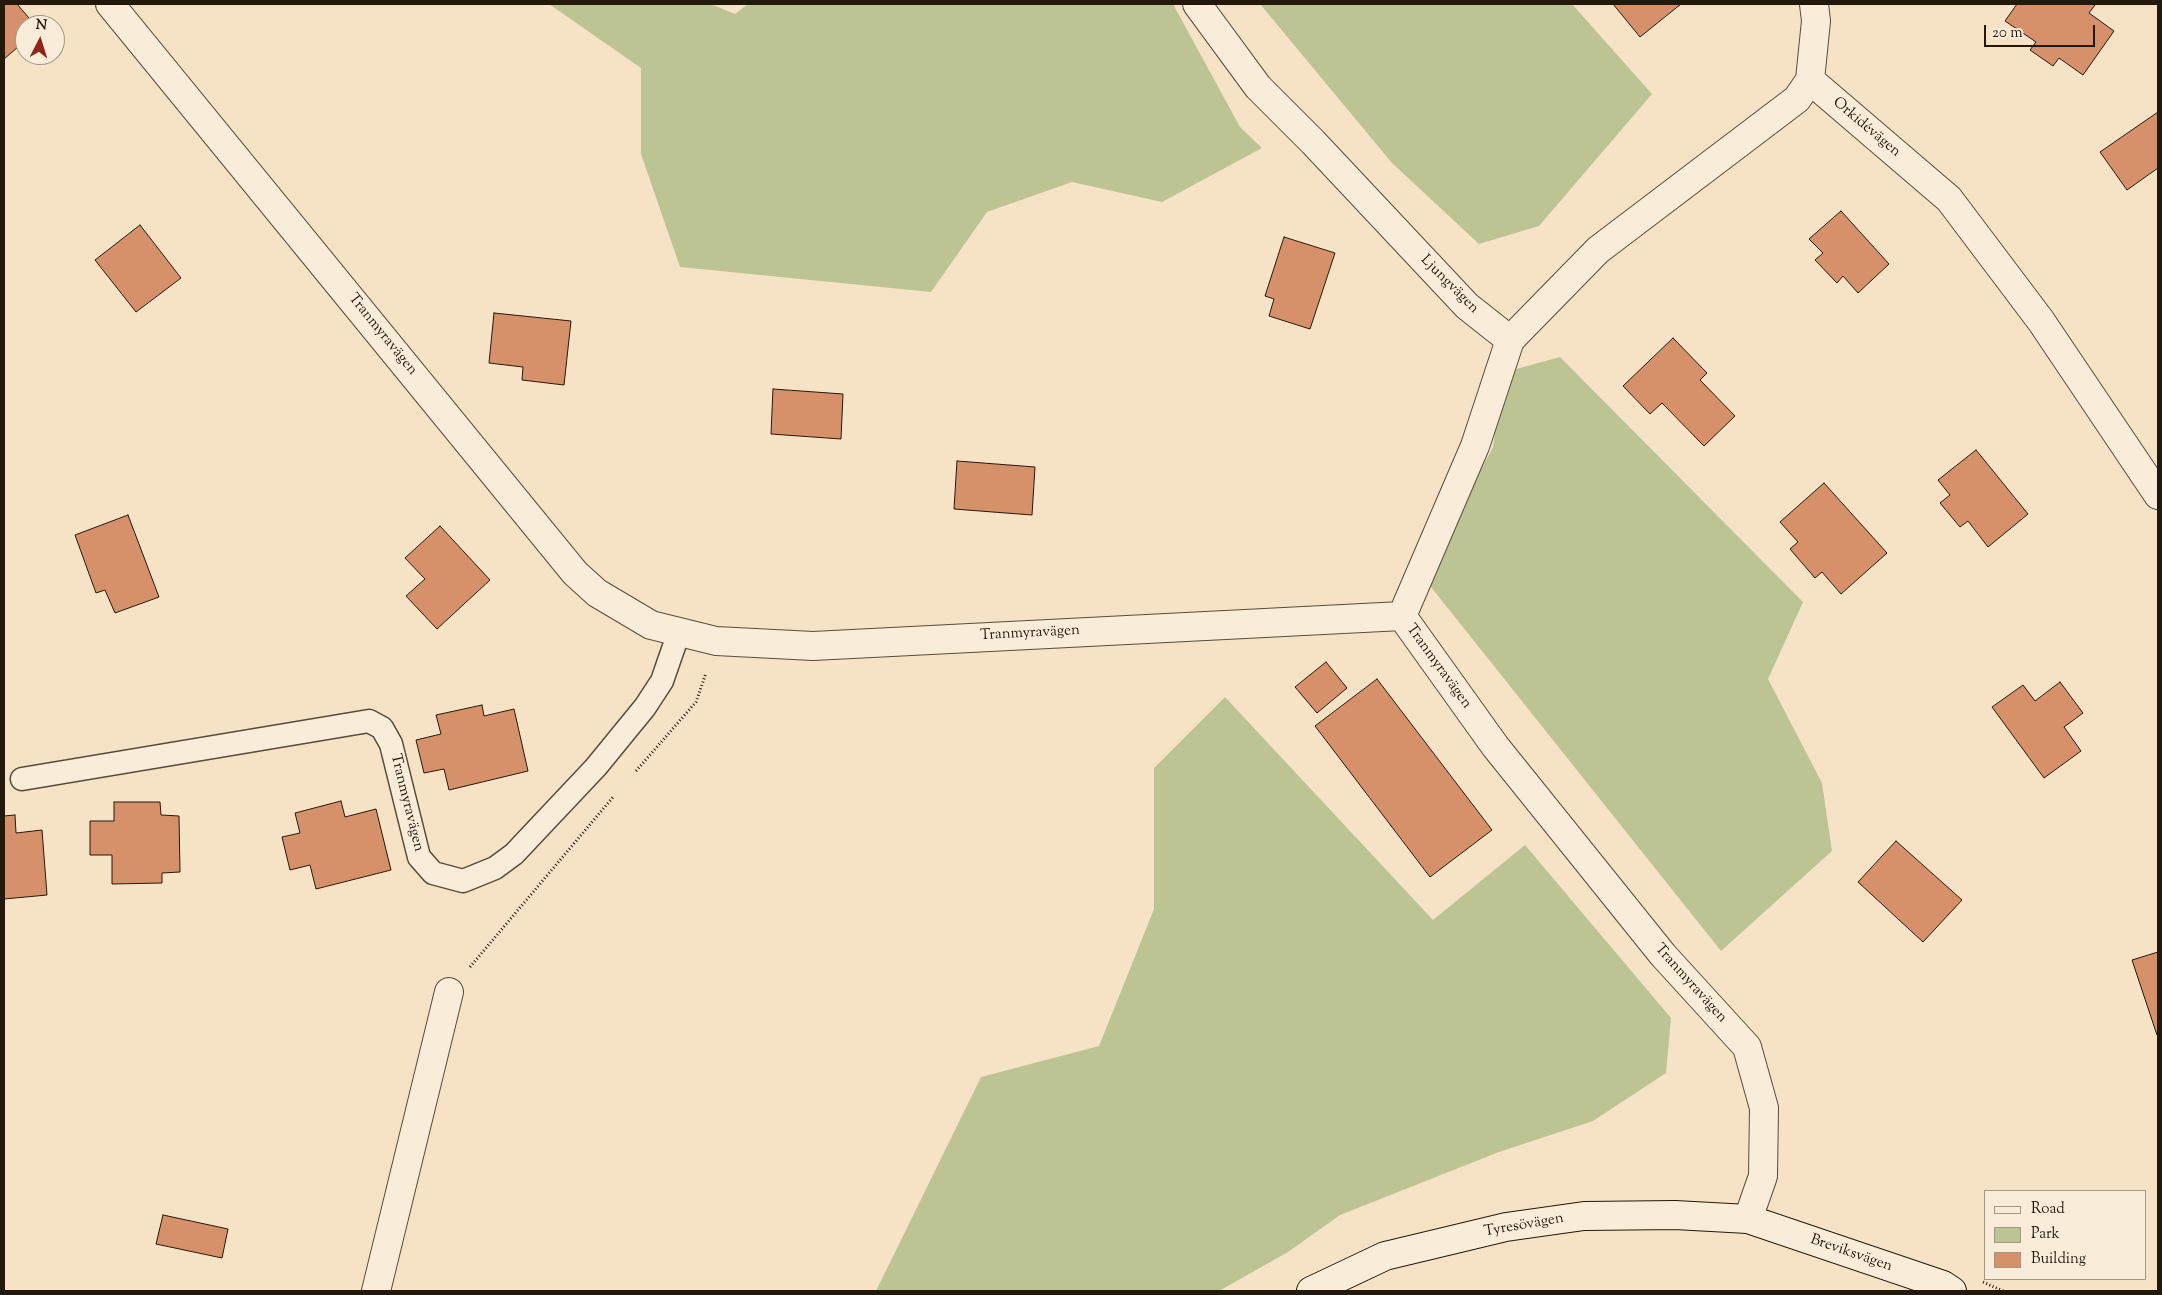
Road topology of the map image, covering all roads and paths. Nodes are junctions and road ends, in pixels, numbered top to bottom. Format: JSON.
{"nodes":[{"id":1,"x":110,"y":4,"type":"edge"},
{"id":2,"x":1197,"y":4,"type":"edge"},
{"id":3,"x":1814,"y":4,"type":"edge"},
{"id":4,"x":1810,"y":80,"type":"junction"},
{"id":5,"x":1510,"y":340,"type":"junction"},
{"id":6,"x":2158,"y":495,"type":"edge"},
{"id":7,"x":1402,"y":616,"type":"junction"},
{"id":8,"x":679,"y":632,"type":"junction"},
{"id":9,"x":716,"y":641,"type":"junction"},
{"id":10,"x":632,"y":776,"type":"dead end"},
{"id":11,"x":22,"y":779,"type":"dead end"},
{"id":12,"x":619,"y":791,"type":"dead end"},
{"id":13,"x":448,"y":992,"type":"joint"},
{"id":14,"x":1748,"y":1219,"type":"junction"},
{"id":15,"x":376,"y":1291,"type":"edge"},
{"id":16,"x":1311,"y":1291,"type":"edge"},
{"id":17,"x":1952,"y":1291,"type":"edge"}],
"edges":[{"from":1,"to":8,"type":"street","name":"Tranmyravägen"},
{"from":2,"to":5,"type":"street","name":"Ljungvägen"},
{"from":3,"to":4,"type":"street"},
{"from":4,"to":5,"type":"street"},
{"from":4,"to":6,"type":"street","name":"Orkidévägen"},
{"from":5,"to":7,"type":"street"},
{"from":7,"to":9,"type":"street","name":"Tranmyravägen"},
{"from":7,"to":14,"type":"street","name":"Tranmyravägen"},
{"from":8,"to":9,"type":"street","name":"Tranmyravägen"},
{"from":8,"to":11,"type":"lane","name":"Tranmyravägen"},
{"from":9,"to":10,"type":"path"},
{"from":12,"to":13,"type":"path"},
{"from":13,"to":15,"type":"street"},
{"from":14,"to":16,"type":"street","name":"Tyresövägen"},
{"from":14,"to":17,"type":"street","name":"Breviksvägen"}]}
